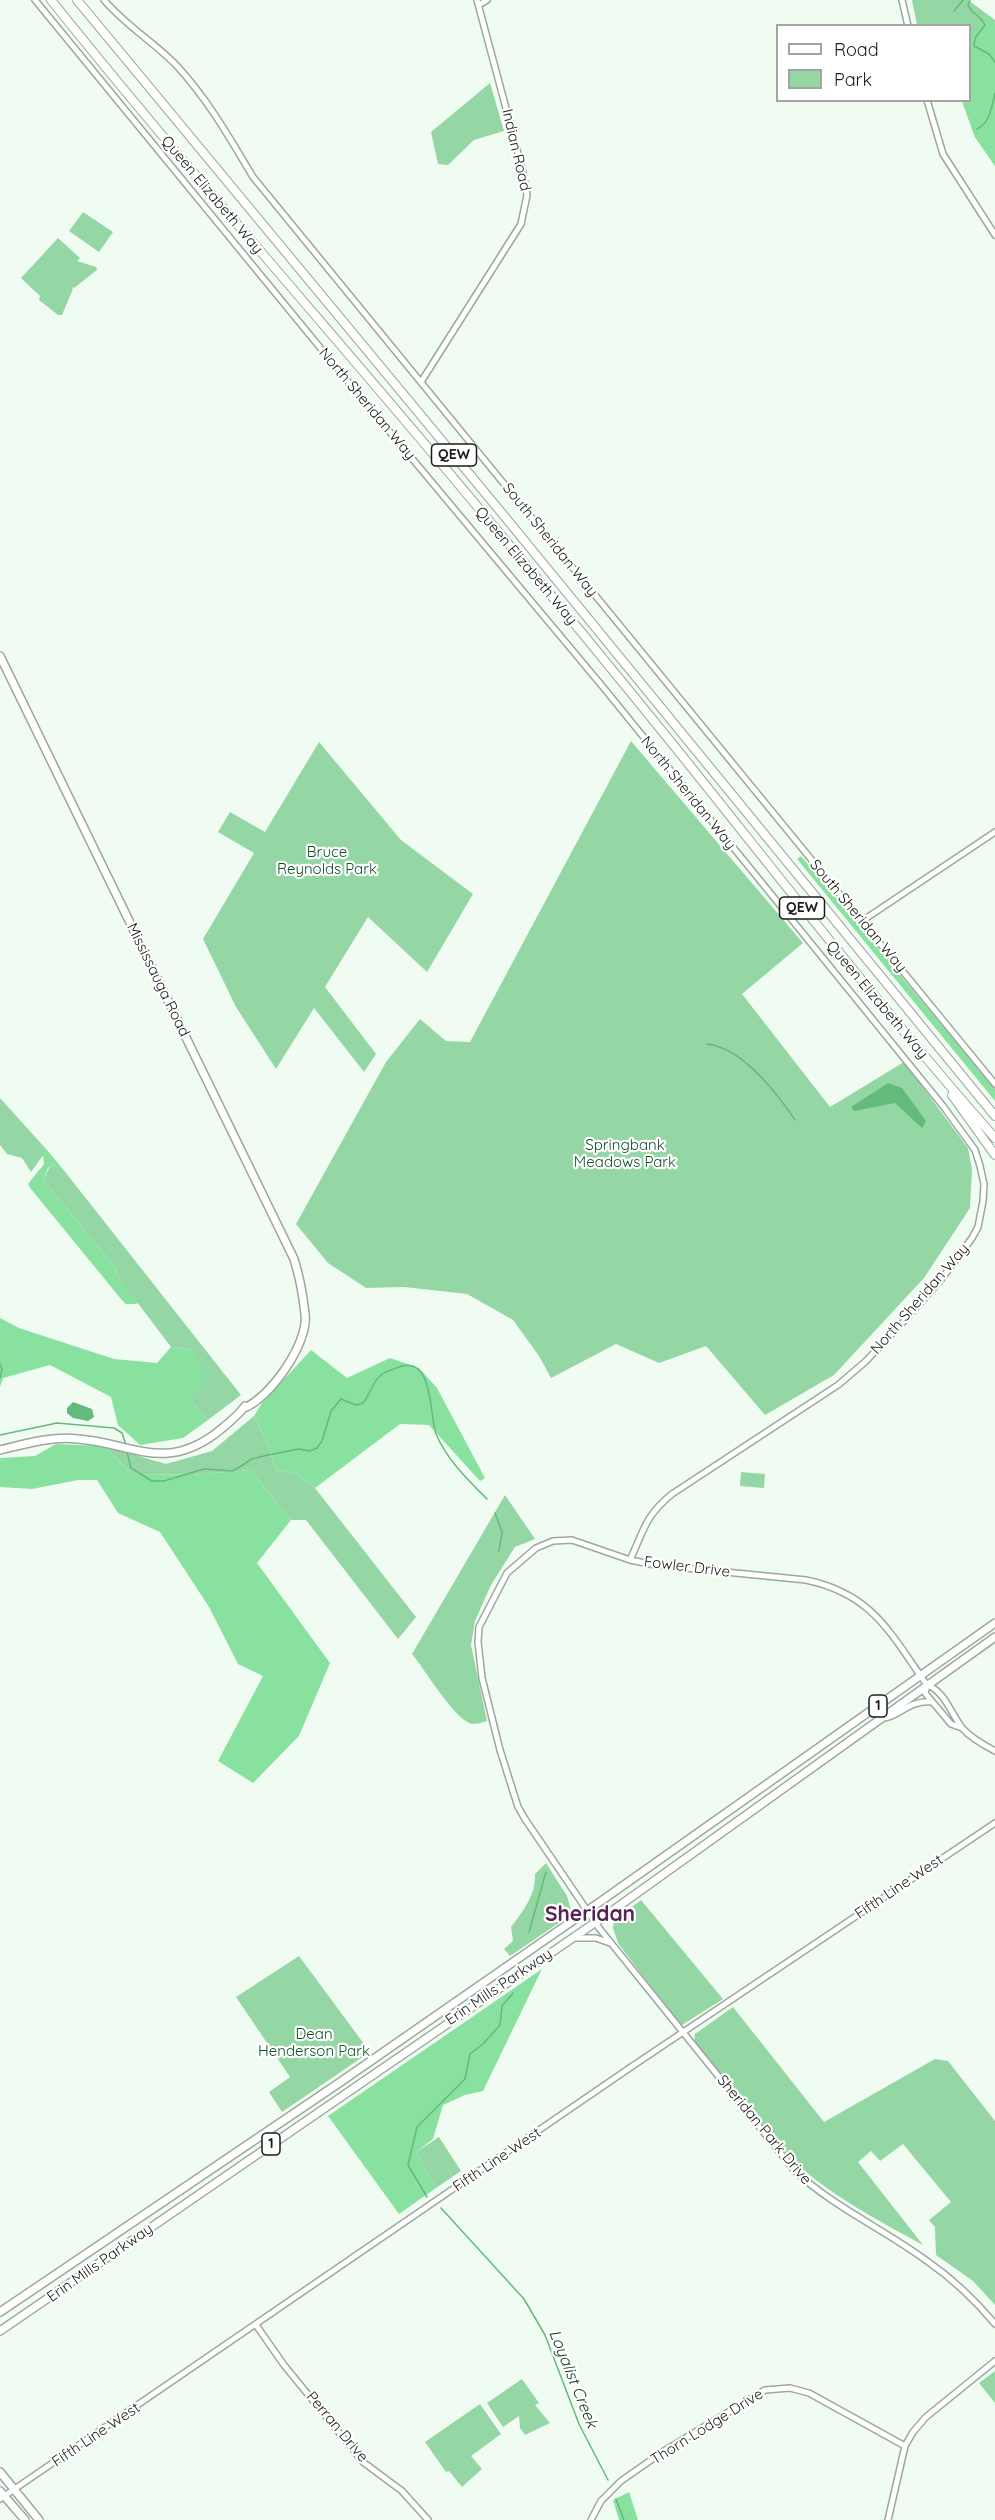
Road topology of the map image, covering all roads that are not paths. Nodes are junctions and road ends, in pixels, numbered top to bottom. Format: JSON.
{"nodes":[{"id":1,"x":36,"y":0,"type":"edge"},
{"id":2,"x":51,"y":0,"type":"edge"},
{"id":3,"x":76,"y":0,"type":"edge"},
{"id":4,"x":105,"y":0,"type":"edge"},
{"id":5,"x":487,"y":0,"type":"edge"},
{"id":6,"x":902,"y":0,"type":"edge"},
{"id":7,"x":478,"y":3,"type":"edge"},
{"id":8,"x":908,"y":24,"type":"edge"},
{"id":9,"x":928,"y":102,"type":"edge"},
{"id":10,"x":995,"y":235,"type":"edge"},
{"id":11,"x":421,"y":382,"type":"junction"},
{"id":12,"x":0,"y":656,"type":"edge"},
{"id":13,"x":995,"y":832,"type":"edge"},
{"id":14,"x":862,"y":921,"type":"junction"},
{"id":15,"x":933,"y":1067,"type":"junction"},
{"id":16,"x":995,"y":1084,"type":"edge"},
{"id":17,"x":995,"y":1116,"type":"edge"},
{"id":18,"x":995,"y":1138,"type":"edge"},
{"id":19,"x":995,"y":1155,"type":"edge"},
{"id":20,"x":0,"y":1450,"type":"edge"},
{"id":21,"x":630,"y":1560,"type":"junction"},
{"id":22,"x":995,"y":1623,"type":"edge"},
{"id":23,"x":995,"y":1638,"type":"edge"},
{"id":24,"x":920,"y":1675,"type":"junction"},
{"id":25,"x":927,"y":1685,"type":"junction"},
{"id":26,"x":933,"y":1702,"type":"junction"},
{"id":27,"x":881,"y":1718,"type":"junction"},
{"id":28,"x":962,"y":1728,"type":"junction"},
{"id":29,"x":995,"y":1751,"type":"edge"},
{"id":30,"x":995,"y":1823,"type":"edge"},
{"id":31,"x":587,"y":1911,"type":"junction"},
{"id":32,"x":594,"y":1922,"type":"junction"},
{"id":33,"x":571,"y":1938,"type":"junction"},
{"id":34,"x":611,"y":1944,"type":"junction"},
{"id":35,"x":683,"y":2032,"type":"junction"},
{"id":36,"x":0,"y":2312,"type":"edge"},
{"id":37,"x":995,"y":2324,"type":"edge"},
{"id":38,"x":256,"y":2325,"type":"junction"},
{"id":39,"x":0,"y":2331,"type":"edge"},
{"id":40,"x":995,"y":2361,"type":"edge"},
{"id":41,"x":905,"y":2446,"type":"junction"},
{"id":42,"x":0,"y":2472,"type":"edge"},
{"id":43,"x":14,"y":2489,"type":"junction"},
{"id":44,"x":1,"y":2496,"type":"edge"},
{"id":45,"x":25,"y":2520,"type":"edge"},
{"id":46,"x":39,"y":2520,"type":"edge"},
{"id":47,"x":428,"y":2520,"type":"edge"},
{"id":48,"x":591,"y":2520,"type":"edge"},
{"id":49,"x":888,"y":2520,"type":"edge"}],
"edges":[{"from":1,"to":21,"type":"street","name":"North Sheridan Way"},
{"from":2,"to":15,"type":"highway","name":"Queen Elizabeth Way","number":"QEW"},
{"from":3,"to":17,"type":"highway","name":"Queen Elizabeth Way","number":"QEW"},
{"from":4,"to":11,"type":"street","name":"South Sheridan Way"},
{"from":5,"to":7,"type":"street"},
{"from":6,"to":8,"type":"street"},
{"from":7,"to":11,"type":"street","name":"Indian Road"},
{"from":9,"to":10,"type":"street"},
{"from":11,"to":14,"type":"street","name":"South Sheridan Way"},
{"from":12,"to":20,"type":"main road","name":"Mississauga Road"},
{"from":13,"to":14,"type":"street"},
{"from":14,"to":16,"type":"street","name":"South Sheridan Way"},
{"from":15,"to":18,"type":"highway","name":"Queen Elizabeth Way","number":"QEW"},
{"from":15,"to":19,"type":"highway"},
{"from":21,"to":24,"type":"street","name":"Fowler Drive"},
{"from":21,"to":31,"type":"street","name":"Fowler Drive"},
{"from":22,"to":24,"type":"main road","name":"Erin Mills Parkway","number":"1"},
{"from":23,"to":25,"type":"main road","name":"Erin Mills Parkway","number":"1"},
{"from":24,"to":25,"type":"street","name":"Fowler Drive"},
{"from":24,"to":31,"type":"main road","name":"Erin Mills Parkway","number":"1"},
{"from":25,"to":26,"type":"street"},
{"from":25,"to":27,"type":"main road","name":"Erin Mills Parkway","number":"1"},
{"from":25,"to":28,"type":"street"},
{"from":26,"to":27,"type":"street"},
{"from":26,"to":28,"type":"street"},
{"from":27,"to":32,"type":"main road","name":"Erin Mills Parkway","number":"1"},
{"from":28,"to":29,"type":"street"},
{"from":30,"to":35,"type":"street","name":"Fifth Line West"},
{"from":31,"to":32,"type":"street","name":"Sheridan Park Drive"},
{"from":31,"to":36,"type":"main road","name":"Erin Mills Parkway","number":"1"},
{"from":32,"to":33,"type":"main road","name":"Erin Mills Parkway","number":"1"},
{"from":32,"to":34,"type":"street","name":"Sheridan Park Drive"},
{"from":33,"to":34,"type":"street"},
{"from":33,"to":39,"type":"main road","name":"Erin Mills Parkway","number":"1"},
{"from":34,"to":35,"type":"street","name":"Sheridan Park Drive"},
{"from":35,"to":37,"type":"street","name":"Sheridan Park Drive"},
{"from":35,"to":38,"type":"street","name":"Fifth Line West"},
{"from":38,"to":43,"type":"street","name":"Fifth Line West"},
{"from":38,"to":47,"type":"street","name":"Perran Drive"},
{"from":40,"to":41,"type":"street"},
{"from":41,"to":48,"type":"street","name":"Thorn Lodge Drive"},
{"from":41,"to":49,"type":"street"},
{"from":42,"to":43,"type":"main road"},
{"from":43,"to":44,"type":"street","name":"Fifth Line West"},
{"from":43,"to":46,"type":"main road"},
{"from":44,"to":45,"type":"main road"}]}
